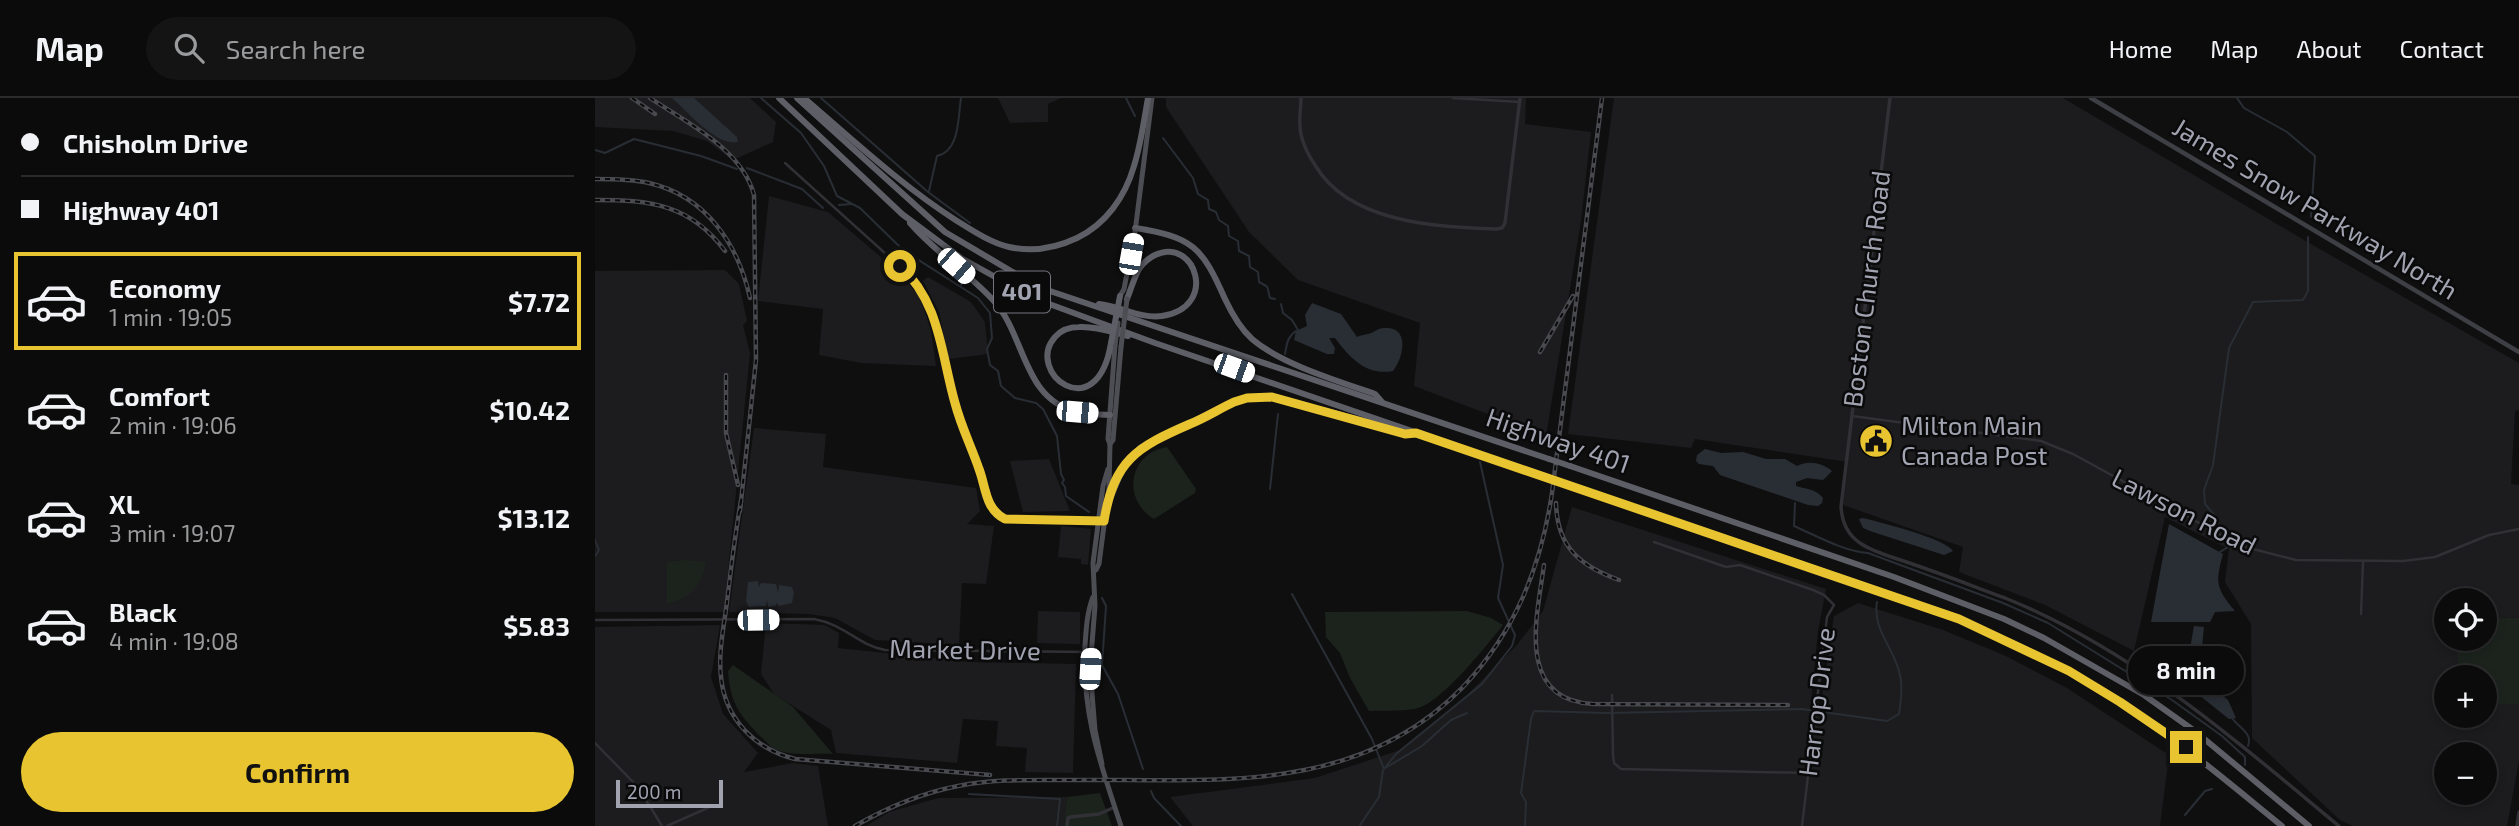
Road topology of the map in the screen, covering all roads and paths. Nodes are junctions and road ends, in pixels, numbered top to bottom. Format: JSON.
{"nodes":[{"id":1,"x":779,"y":98,"type":"edge"},
{"id":2,"x":797,"y":98,"type":"edge"},
{"id":3,"x":804,"y":98,"type":"edge"},
{"id":4,"x":1150,"y":98,"type":"edge"},
{"id":5,"x":1301,"y":98,"type":"edge"},
{"id":6,"x":1453,"y":98,"type":"edge"},
{"id":7,"x":1890,"y":98,"type":"edge"},
{"id":8,"x":2091,"y":98,"type":"edge"},
{"id":9,"x":1520,"y":100,"type":"edge"},
{"id":10,"x":785,"y":163,"type":"dead end"},
{"id":11,"x":902,"y":214,"type":"junction"},
{"id":12,"x":1135,"y":228,"type":"junction"},
{"id":13,"x":1124,"y":295,"type":"junction"},
{"id":14,"x":1086,"y":303,"type":"junction"},
{"id":15,"x":1155,"y":343,"type":"junction"},
{"id":16,"x":1116,"y":345,"type":"junction"},
{"id":17,"x":2519,"y":352,"type":"edge"},
{"id":18,"x":1383,"y":404,"type":"junction"},
{"id":19,"x":1110,"y":415,"type":"junction"},
{"id":20,"x":1852,"y":416,"type":"junction"},
{"id":21,"x":1416,"y":433,"type":"junction"},
{"id":22,"x":1110,"y":444,"type":"junction"},
{"id":23,"x":1108,"y":469,"type":"junction"},
{"id":24,"x":1107,"y":508,"type":"junction"},
{"id":25,"x":1101,"y":521,"type":"junction"},
{"id":26,"x":2519,"y":528,"type":"edge"},
{"id":27,"x":1654,"y":542,"type":"dead end"},
{"id":28,"x":2363,"y":562,"type":"junction"},
{"id":29,"x":2361,"y":614,"type":"dead end"},
{"id":30,"x":595,"y":620,"type":"edge"},
{"id":31,"x":1088,"y":652,"type":"junction"},
{"id":32,"x":1612,"y":695,"type":"dead end"},
{"id":33,"x":595,"y":743,"type":"edge"},
{"id":34,"x":1808,"y":773,"type":"junction"},
{"id":35,"x":712,"y":806,"type":"dead end"},
{"id":36,"x":1115,"y":807,"type":"junction"},
{"id":37,"x":2519,"y":812,"type":"edge"},
{"id":38,"x":665,"y":826,"type":"edge"},
{"id":39,"x":1067,"y":826,"type":"edge"},
{"id":40,"x":1121,"y":826,"type":"edge"},
{"id":41,"x":1802,"y":826,"type":"edge"},
{"id":42,"x":2282,"y":826,"type":"edge"},
{"id":43,"x":2309,"y":826,"type":"edge"},
{"id":44,"x":2339,"y":826,"type":"edge"},
{"id":45,"x":2517,"y":826,"type":"edge"}],
"edges":[{"from":1,"to":11,"type":"highway","name":"Highway 401","number":"401"},
{"from":2,"to":14,"type":"highway","name":"Highway 401","number":"401"},
{"from":3,"to":4,"type":"highway"},
{"from":4,"to":12,"type":"main road"},
{"from":5,"to":9,"type":"street"},
{"from":6,"to":9,"type":"street"},
{"from":7,"to":20,"type":"street","name":"Boston Church Road"},
{"from":8,"to":17,"type":"main road","name":"James Snow Parkway North"},
{"from":10,"to":25,"type":"street"},
{"from":11,"to":15,"type":"highway","name":"Highway 401","number":"401"},
{"from":11,"to":19,"type":"highway"},
{"from":12,"to":13,"type":"main road"},
{"from":12,"to":18,"type":"highway"},
{"from":13,"to":14,"type":"highway"},
{"from":13,"to":16,"type":"highway","bridge":true},
{"from":13,"to":16,"type":"main road","bridge":true},
{"from":14,"to":18,"type":"highway","name":"Highway 401","number":"401"},
{"from":15,"to":16,"type":"highway"},
{"from":15,"to":21,"type":"highway","name":"Highway 401","number":"401"},
{"from":16,"to":19,"type":"main road"},
{"from":16,"to":22,"type":"main road"},
{"from":18,"to":43,"type":"highway","name":"Highway 401","number":"401","bridge":true},
{"from":19,"to":22,"type":"main road"},
{"from":20,"to":28,"type":"street","name":"Lawson Road"},
{"from":20,"to":44,"type":"street","name":"Boston Church Road"},
{"from":21,"to":24,"type":"highway"},
{"from":21,"to":42,"type":"highway","name":"Highway 401","number":"401","bridge":true},
{"from":22,"to":23,"type":"main road"},
{"from":23,"to":24,"type":"main road"},
{"from":23,"to":25,"type":"main road"},
{"from":24,"to":25,"type":"main road"},
{"from":25,"to":31,"type":"main road"},
{"from":26,"to":28,"type":"street","name":"Lawson Road"},
{"from":27,"to":34,"type":"street","name":"Harrop Drive"},
{"from":28,"to":29,"type":"street"},
{"from":30,"to":31,"type":"street","name":"Market Drive"},
{"from":31,"to":36,"type":"main road"},
{"from":32,"to":34,"type":"street"},
{"from":33,"to":38,"type":"street"},
{"from":34,"to":41,"type":"street","name":"Harrop Drive"},
{"from":35,"to":38,"type":"street"},
{"from":36,"to":39,"type":"street"},
{"from":36,"to":40,"type":"main road"},
{"from":37,"to":45,"type":"street"}]}
